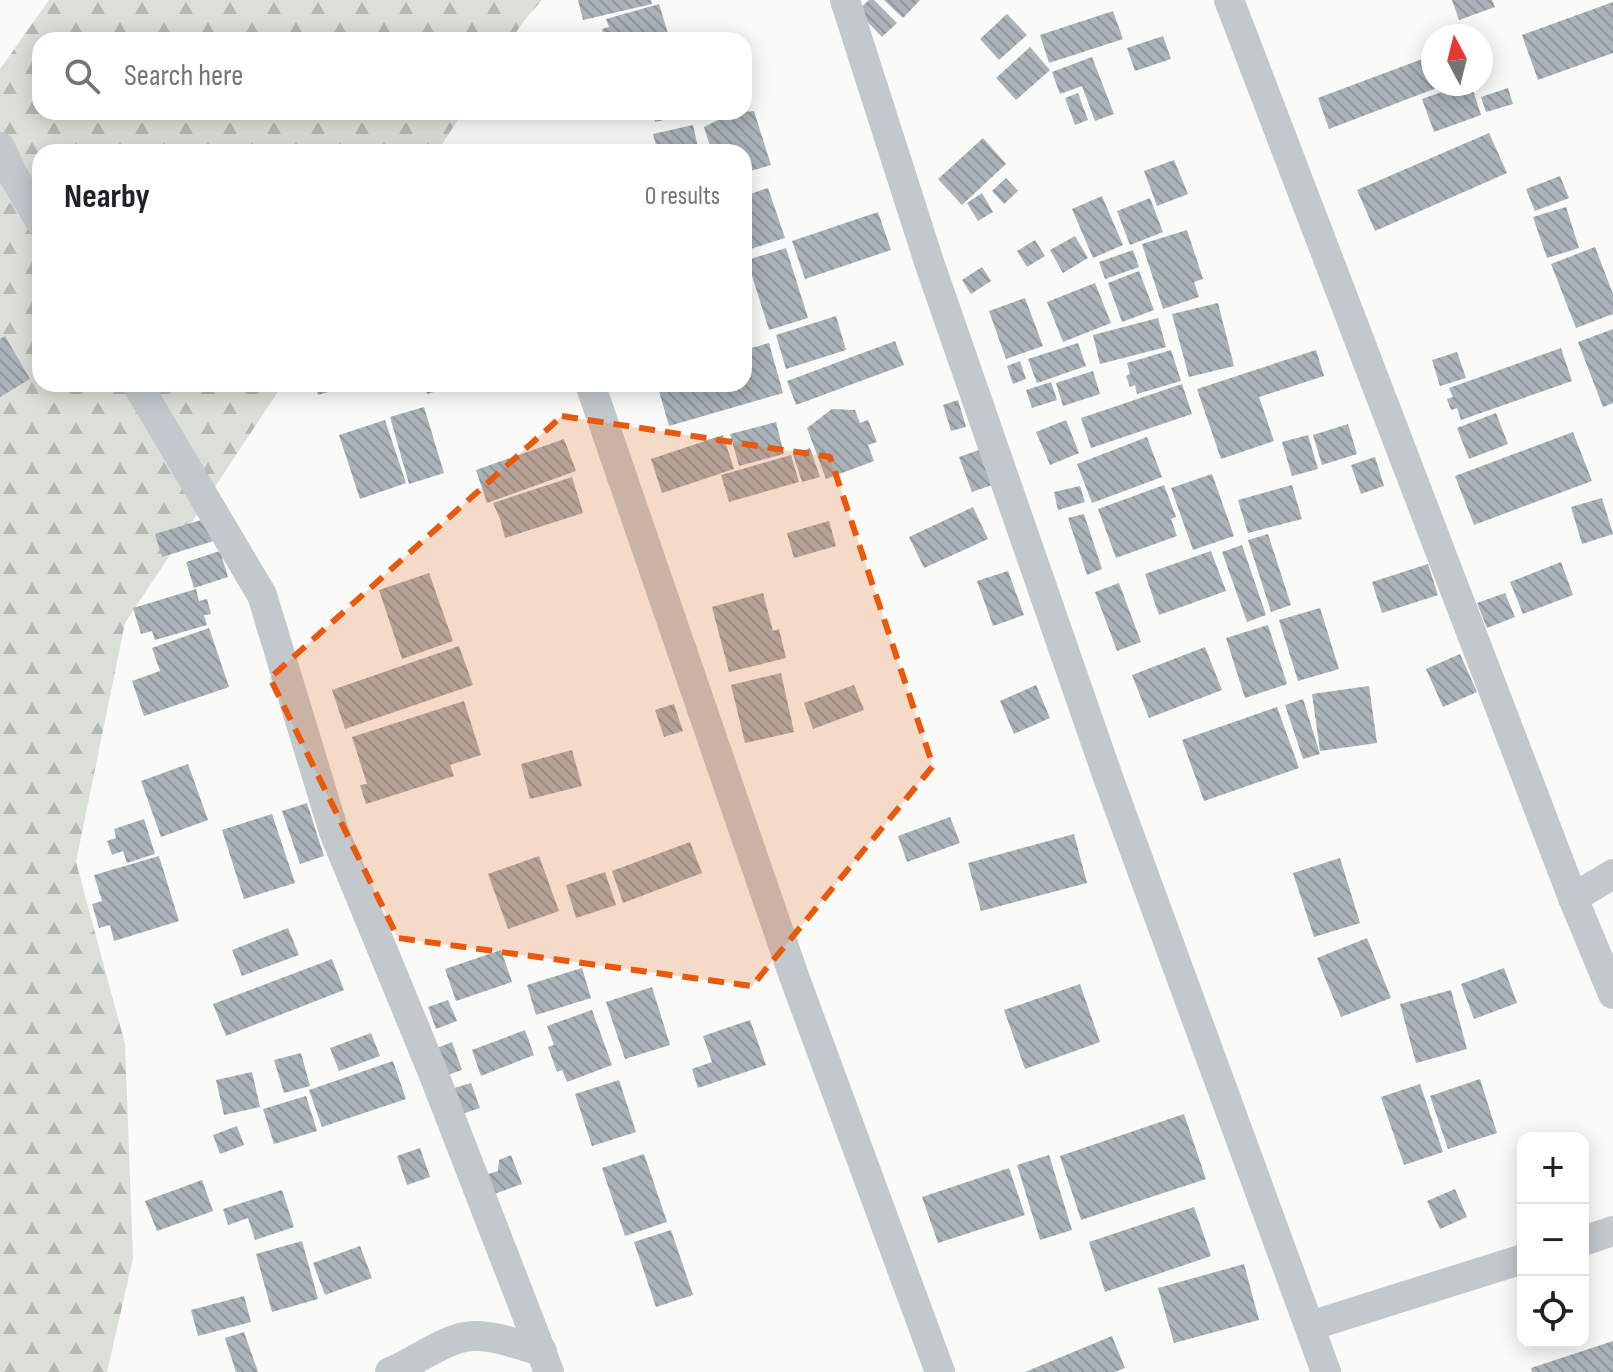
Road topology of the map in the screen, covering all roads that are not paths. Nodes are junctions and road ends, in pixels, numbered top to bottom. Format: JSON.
{"nodes":[{"id":1,"x":845,"y":0,"type":"edge"},
{"id":2,"x":1229,"y":0,"type":"edge"},
{"id":3,"x":0,"y":147,"type":"edge"},
{"id":4,"x":6,"y":177,"type":"edge"},
{"id":5,"x":32,"y":211,"type":"edge"},
{"id":6,"x":142,"y":392,"type":"edge"},
{"id":7,"x":593,"y":392,"type":"edge"},
{"id":8,"x":1613,"y":874,"type":"edge"},
{"id":9,"x":1573,"y":898,"type":"junction"},
{"id":10,"x":1613,"y":994,"type":"edge"},
{"id":11,"x":1613,"y":1231,"type":"edge"},
{"id":12,"x":1589,"y":1239,"type":"edge"},
{"id":13,"x":1517,"y":1261,"type":"edge"},
{"id":14,"x":1310,"y":1326,"type":"junction"},
{"id":15,"x":546,"y":1362,"type":"edge"},
{"id":16,"x":390,"y":1372,"type":"edge"},
{"id":17,"x":940,"y":1372,"type":"edge"},
{"id":18,"x":1326,"y":1372,"type":"edge"}],
"edges":[{"from":1,"to":14,"type":"street"},
{"from":2,"to":9,"type":"street"},
{"from":3,"to":4,"type":"street"},
{"from":4,"to":5,"type":"street"},
{"from":6,"to":15,"type":"street"},
{"from":7,"to":17,"type":"street"},
{"from":8,"to":9,"type":"street"},
{"from":9,"to":10,"type":"street"},
{"from":11,"to":12,"type":"street"},
{"from":13,"to":14,"type":"street"},
{"from":14,"to":18,"type":"street"},
{"from":15,"to":16,"type":"street"}]}
